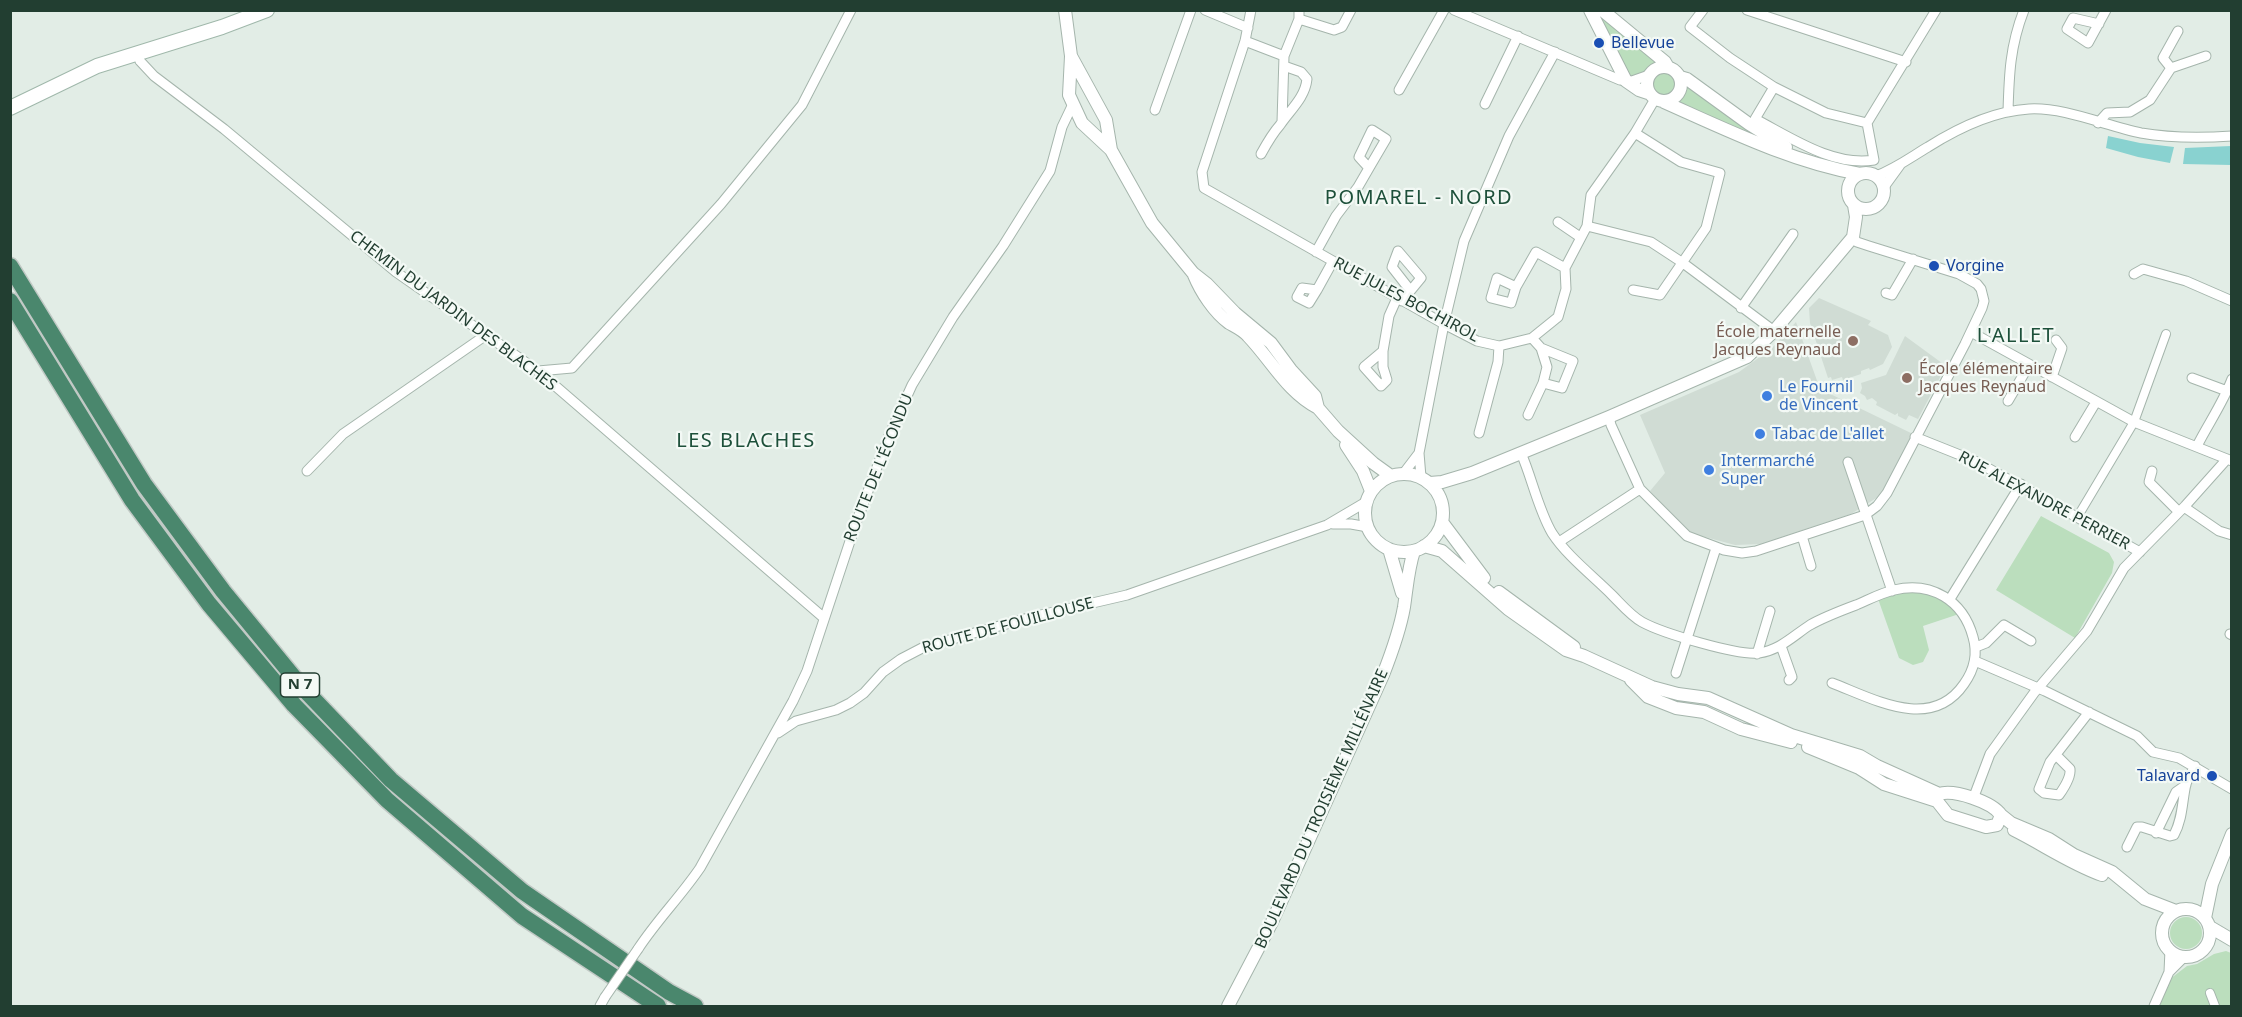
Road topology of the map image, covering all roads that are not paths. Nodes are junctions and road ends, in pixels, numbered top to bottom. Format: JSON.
{"nodes":[{"id":1,"x":267,"y":10,"type":"edge"},
{"id":2,"x":851,"y":10,"type":"edge"},
{"id":3,"x":1065,"y":10,"type":"edge"},
{"id":4,"x":1070,"y":10,"type":"edge"},
{"id":5,"x":1191,"y":10,"type":"edge"},
{"id":6,"x":1205,"y":10,"type":"edge"},
{"id":7,"x":1251,"y":10,"type":"edge"},
{"id":8,"x":1351,"y":10,"type":"edge"},
{"id":9,"x":1444,"y":10,"type":"edge"},
{"id":10,"x":1455,"y":10,"type":"edge"},
{"id":11,"x":1590,"y":10,"type":"edge"},
{"id":12,"x":1602,"y":10,"type":"edge"},
{"id":13,"x":1703,"y":10,"type":"edge"},
{"id":14,"x":1748,"y":10,"type":"edge"},
{"id":15,"x":1936,"y":10,"type":"edge"},
{"id":16,"x":2024,"y":10,"type":"edge"},
{"id":17,"x":2106,"y":10,"type":"edge"},
{"id":18,"x":1299,"y":15,"type":"edge"},
{"id":19,"x":1067,"y":24,"type":"junction"},
{"id":20,"x":2099,"y":24,"type":"dead end"},
{"id":21,"x":1248,"y":28,"type":"junction"},
{"id":22,"x":2178,"y":31,"type":"dead end"},
{"id":23,"x":1518,"y":36,"type":"junction"},
{"id":24,"x":1245,"y":41,"type":"junction"},
{"id":25,"x":137,"y":52,"type":"junction"},
{"id":26,"x":1555,"y":52,"type":"junction"},
{"id":27,"x":2206,"y":56,"type":"dead end"},
{"id":28,"x":1284,"y":61,"type":"junction"},
{"id":29,"x":1906,"y":62,"type":"junction"},
{"id":30,"x":1668,"y":67,"type":"junction"},
{"id":31,"x":2171,"y":68,"type":"junction"},
{"id":32,"x":1649,"y":75,"type":"junction"},
{"id":33,"x":1075,"y":76,"type":"junction"},
{"id":34,"x":1680,"y":77,"type":"junction"},
{"id":35,"x":1626,"y":81,"type":"junction"},
{"id":36,"x":1774,"y":87,"type":"junction"},
{"id":37,"x":1399,"y":90,"type":"dead end"},
{"id":38,"x":1656,"y":98,"type":"junction"},
{"id":39,"x":1485,"y":104,"type":"dead end"},
{"id":40,"x":1072,"y":105,"type":"junction"},
{"id":41,"x":10,"y":108,"type":"edge"},
{"id":42,"x":1155,"y":110,"type":"dead end"},
{"id":43,"x":2008,"y":112,"type":"junction"},
{"id":44,"x":1065,"y":122,"type":"junction"},
{"id":45,"x":1282,"y":122,"type":"junction"},
{"id":46,"x":1082,"y":123,"type":"junction"},
{"id":47,"x":1867,"y":123,"type":"junction"},
{"id":48,"x":2098,"y":123,"type":"junction"},
{"id":49,"x":1635,"y":133,"type":"junction"},
{"id":50,"x":1103,"y":135,"type":"junction"},
{"id":51,"x":2232,"y":136,"type":"edge"},
{"id":52,"x":1262,"y":154,"type":"dead end"},
{"id":53,"x":1804,"y":159,"type":"junction"},
{"id":54,"x":1900,"y":165,"type":"junction"},
{"id":55,"x":1369,"y":168,"type":"dead end"},
{"id":56,"x":1836,"y":170,"type":"junction"},
{"id":57,"x":1860,"y":174,"type":"junction"},
{"id":58,"x":1876,"y":176,"type":"junction"},
{"id":59,"x":1848,"y":186,"type":"junction"},
{"id":60,"x":1884,"y":187,"type":"junction"},
{"id":61,"x":1854,"y":205,"type":"junction"},
{"id":62,"x":1869,"y":209,"type":"junction"},
{"id":63,"x":1558,"y":222,"type":"dead end"},
{"id":64,"x":1855,"y":224,"type":"junction"},
{"id":65,"x":1587,"y":226,"type":"junction"},
{"id":66,"x":1793,"y":234,"type":"dead end"},
{"id":67,"x":1580,"y":237,"type":"junction"},
{"id":68,"x":1853,"y":237,"type":"junction"},
{"id":69,"x":1316,"y":252,"type":"junction"},
{"id":70,"x":1913,"y":259,"type":"junction"},
{"id":71,"x":1333,"y":261,"type":"junction"},
{"id":72,"x":1683,"y":263,"type":"junction"},
{"id":73,"x":10,"y":266,"type":"edge"},
{"id":74,"x":1564,"y":268,"type":"junction"},
{"id":75,"x":2133,"y":274,"type":"dead end"},
{"id":76,"x":1516,"y":287,"type":"dead end"},
{"id":77,"x":1317,"y":290,"type":"dead end"},
{"id":78,"x":1410,"y":290,"type":"dead end"},
{"id":79,"x":1633,"y":290,"type":"dead end"},
{"id":80,"x":1886,"y":293,"type":"dead end"},
{"id":81,"x":1400,"y":299,"type":"junction"},
{"id":82,"x":10,"y":301,"type":"edge"},
{"id":83,"x":2232,"y":301,"type":"edge"},
{"id":84,"x":1741,"y":308,"type":"junction"},
{"id":85,"x":1444,"y":324,"type":"junction"},
{"id":86,"x":1774,"y":331,"type":"junction"},
{"id":87,"x":1971,"y":332,"type":"junction"},
{"id":88,"x":2166,"y":334,"type":"dead end"},
{"id":89,"x":486,"y":335,"type":"junction"},
{"id":90,"x":1532,"y":338,"type":"junction"},
{"id":91,"x":2056,"y":340,"type":"dead end"},
{"id":92,"x":1499,"y":346,"type":"junction"},
{"id":93,"x":1541,"y":348,"type":"junction"},
{"id":94,"x":1383,"y":351,"type":"dead end"},
{"id":95,"x":2029,"y":365,"type":"junction"},
{"id":96,"x":538,"y":371,"type":"junction"},
{"id":97,"x":2052,"y":377,"type":"junction"},
{"id":98,"x":2192,"y":378,"type":"dead end"},
{"id":99,"x":2232,"y":379,"type":"edge"},
{"id":100,"x":1543,"y":383,"type":"junction"},
{"id":101,"x":2227,"y":391,"type":"junction"},
{"id":102,"x":2008,"y":401,"type":"dead end"},
{"id":103,"x":2096,"y":402,"type":"junction"},
{"id":104,"x":1528,"y":416,"type":"dead end"},
{"id":105,"x":1609,"y":417,"type":"junction"},
{"id":106,"x":2134,"y":422,"type":"junction"},
{"id":107,"x":1338,"y":431,"type":"junction"},
{"id":108,"x":1479,"y":433,"type":"dead end"},
{"id":109,"x":1915,"y":437,"type":"junction"},
{"id":110,"x":2075,"y":437,"type":"dead end"},
{"id":111,"x":2197,"y":446,"type":"junction"},
{"id":112,"x":1419,"y":453,"type":"junction"},
{"id":113,"x":1521,"y":453,"type":"junction"},
{"id":114,"x":2229,"y":460,"type":"edge"},
{"id":115,"x":1848,"y":462,"type":"dead end"},
{"id":116,"x":307,"y":471,"type":"dead end"},
{"id":117,"x":2152,"y":471,"type":"dead end"},
{"id":118,"x":1472,"y":473,"type":"junction"},
{"id":119,"x":1397,"y":475,"type":"junction"},
{"id":120,"x":1425,"y":480,"type":"junction"},
{"id":121,"x":2021,"y":484,"type":"junction"},
{"id":122,"x":1640,"y":489,"type":"junction"},
{"id":123,"x":1369,"y":496,"type":"junction"},
{"id":124,"x":1442,"y":504,"type":"junction"},
{"id":125,"x":2182,"y":510,"type":"junction"},
{"id":126,"x":1865,"y":515,"type":"junction"},
{"id":127,"x":2078,"y":516,"type":"junction"},
{"id":128,"x":1442,"y":522,"type":"junction"},
{"id":129,"x":1327,"y":525,"type":"junction"},
{"id":130,"x":1368,"y":527,"type":"junction"},
{"id":131,"x":2232,"y":535,"type":"edge"},
{"id":132,"x":1802,"y":536,"type":"junction"},
{"id":133,"x":1559,"y":542,"type":"junction"},
{"id":134,"x":1716,"y":548,"type":"junction"},
{"id":135,"x":1389,"y":549,"type":"junction"},
{"id":136,"x":1419,"y":549,"type":"junction"},
{"id":137,"x":2140,"y":552,"type":"junction"},
{"id":138,"x":1811,"y":566,"type":"dead end"},
{"id":139,"x":1892,"y":591,"type":"junction"},
{"id":140,"x":1950,"y":599,"type":"junction"},
{"id":141,"x":1404,"y":606,"type":"junction"},
{"id":142,"x":1770,"y":611,"type":"dead end"},
{"id":143,"x":824,"y":618,"type":"junction"},
{"id":144,"x":1687,"y":638,"type":"junction"},
{"id":145,"x":2031,"y":641,"type":"dead end"},
{"id":146,"x":1781,"y":646,"type":"junction"},
{"id":147,"x":1976,"y":646,"type":"junction"},
{"id":148,"x":1757,"y":654,"type":"junction"},
{"id":149,"x":1584,"y":656,"type":"junction"},
{"id":150,"x":1975,"y":661,"type":"junction"},
{"id":151,"x":1676,"y":673,"type":"dead end"},
{"id":152,"x":1789,"y":680,"type":"dead end"},
{"id":153,"x":1832,"y":683,"type":"dead end"},
{"id":154,"x":2038,"y":688,"type":"junction"},
{"id":155,"x":2089,"y":712,"type":"junction"},
{"id":156,"x":775,"y":735,"type":"junction"},
{"id":157,"x":2056,"y":755,"type":"dead end"},
{"id":158,"x":2195,"y":766,"type":"junction"},
{"id":159,"x":2186,"y":785,"type":"junction"},
{"id":160,"x":2232,"y":789,"type":"edge"},
{"id":161,"x":1938,"y":797,"type":"junction"},
{"id":162,"x":1973,"y":799,"type":"junction"},
{"id":163,"x":1999,"y":820,"type":"junction"},
{"id":164,"x":2156,"y":833,"type":"junction"},
{"id":165,"x":2232,"y":834,"type":"edge"},
{"id":166,"x":2127,"y":847,"type":"dead end"},
{"id":167,"x":2212,"y":884,"type":"junction"},
{"id":168,"x":2145,"y":899,"type":"junction"},
{"id":169,"x":2190,"y":910,"type":"junction"},
{"id":170,"x":2176,"y":911,"type":"junction"},
{"id":171,"x":2207,"y":923,"type":"junction"},
{"id":172,"x":2164,"y":927,"type":"junction"},
{"id":173,"x":2232,"y":940,"type":"edge"},
{"id":174,"x":2232,"y":944,"type":"edge"},
{"id":175,"x":2207,"y":945,"type":"junction"},
{"id":176,"x":2170,"y":950,"type":"junction"},
{"id":177,"x":2184,"y":957,"type":"junction"},
{"id":178,"x":2169,"y":972,"type":"junction"},
{"id":179,"x":2210,"y":993,"type":"dead end"},
{"id":180,"x":600,"y":1006,"type":"edge"},
{"id":181,"x":658,"y":1006,"type":"edge"},
{"id":182,"x":695,"y":1006,"type":"edge"},
{"id":183,"x":1228,"y":1006,"type":"edge"},
{"id":184,"x":2154,"y":1006,"type":"edge"},
{"id":185,"x":2215,"y":1006,"type":"edge"}],
"edges":[{"from":1,"to":25,"type":"main road"},
{"from":2,"to":96,"type":"street"},
{"from":3,"to":19,"type":"street"},
{"from":4,"to":19,"type":"street"},
{"from":5,"to":42,"type":"street"},
{"from":6,"to":21,"type":"street"},
{"from":7,"to":21,"type":"street","name":"RUE JULES BOCHIROL"},
{"from":8,"to":18,"type":"street"},
{"from":9,"to":37,"type":"street"},
{"from":10,"to":23,"type":"street"},
{"from":11,"to":35,"type":"street"},
{"from":12,"to":30,"type":"street"},
{"from":13,"to":36,"type":"street"},
{"from":14,"to":29,"type":"street"},
{"from":15,"to":29,"type":"street"},
{"from":16,"to":43,"type":"street"},
{"from":17,"to":20,"type":"street"},
{"from":18,"to":28,"type":"street"},
{"from":19,"to":33,"type":"street"},
{"from":21,"to":24,"type":"street","name":"RUE JULES BOCHIROL"},
{"from":22,"to":31,"type":"street"},
{"from":23,"to":26,"type":"street"},
{"from":23,"to":39,"type":"street"},
{"from":24,"to":28,"type":"street"},
{"from":24,"to":69,"type":"street","name":"RUE JULES BOCHIROL"},
{"from":25,"to":41,"type":"main road"},
{"from":25,"to":89,"type":"street","name":"CHEMIN DU JARDIN DES BLACHES"},
{"from":26,"to":35,"type":"street"},
{"from":26,"to":85,"type":"street"},
{"from":27,"to":31,"type":"street"},
{"from":28,"to":45,"type":"street"},
{"from":28,"to":45,"type":"street"},
{"from":29,"to":47,"type":"street"},
{"from":30,"to":32,"type":"street"},
{"from":30,"to":34,"type":"street"},
{"from":31,"to":48,"type":"street"},
{"from":32,"to":35,"type":"street"},
{"from":32,"to":38,"type":"street"},
{"from":33,"to":40,"type":"street"},
{"from":33,"to":50,"type":"street"},
{"from":34,"to":38,"type":"street"},
{"from":34,"to":53,"type":"street"},
{"from":35,"to":38,"type":"street"},
{"from":36,"to":47,"type":"street"},
{"from":36,"to":47,"type":"street"},
{"from":38,"to":49,"type":"street","name":"RUE JULES BOCHIROL"},
{"from":38,"to":53,"type":"street"},
{"from":40,"to":44,"type":"street","name":"ROUTE DE L'ÉCONDU"},
{"from":40,"to":46,"type":"street"},
{"from":43,"to":48,"type":"street"},
{"from":43,"to":54,"type":"street"},
{"from":44,"to":46,"type":"street"},
{"from":44,"to":143,"type":"street","name":"ROUTE DE L'ÉCONDU"},
{"from":45,"to":52,"type":"street"},
{"from":46,"to":50,"type":"street"},
{"from":48,"to":51,"type":"street"},
{"from":49,"to":65,"type":"street","name":"RUE JULES BOCHIROL"},
{"from":49,"to":72,"type":"street"},
{"from":50,"to":107,"type":"street"},
{"from":53,"to":56,"type":"street"},
{"from":54,"to":58,"type":"street"},
{"from":54,"to":60,"type":"street"},
{"from":55,"to":69,"type":"street"},
{"from":56,"to":57,"type":"street"},
{"from":56,"to":59,"type":"street"},
{"from":57,"to":58,"type":"street"},
{"from":57,"to":59,"type":"street"},
{"from":58,"to":60,"type":"street"},
{"from":59,"to":61,"type":"street"},
{"from":60,"to":62,"type":"street"},
{"from":61,"to":62,"type":"street"},
{"from":61,"to":64,"type":"street"},
{"from":62,"to":64,"type":"street"},
{"from":63,"to":67,"type":"street"},
{"from":64,"to":68,"type":"street"},
{"from":65,"to":67,"type":"street","name":"RUE JULES BOCHIROL"},
{"from":65,"to":72,"type":"street"},
{"from":66,"to":84,"type":"street"},
{"from":67,"to":74,"type":"street","name":"RUE JULES BOCHIROL"},
{"from":68,"to":70,"type":"street"},
{"from":68,"to":86,"type":"street"},
{"from":69,"to":71,"type":"street","name":"RUE JULES BOCHIROL"},
{"from":70,"to":80,"type":"street"},
{"from":70,"to":87,"type":"street"},
{"from":71,"to":77,"type":"street"},
{"from":71,"to":81,"type":"street","name":"RUE JULES BOCHIROL"},
{"from":72,"to":79,"type":"street"},
{"from":72,"to":84,"type":"street"},
{"from":73,"to":182,"type":"highway","number":"N 7"},
{"from":74,"to":76,"type":"street"},
{"from":74,"to":90,"type":"street","name":"RUE JULES BOCHIROL"},
{"from":75,"to":83,"type":"street"},
{"from":78,"to":81,"type":"street"},
{"from":81,"to":85,"type":"street","name":"RUE JULES BOCHIROL"},
{"from":81,"to":94,"type":"street"},
{"from":82,"to":181,"type":"highway","number":"N 7"},
{"from":84,"to":86,"type":"street"},
{"from":85,"to":92,"type":"street","name":"RUE JULES BOCHIROL"},
{"from":85,"to":112,"type":"street"},
{"from":86,"to":105,"type":"street"},
{"from":87,"to":95,"type":"street"},
{"from":87,"to":109,"type":"street"},
{"from":88,"to":106,"type":"street"},
{"from":89,"to":96,"type":"street","name":"CHEMIN DU JARDIN DES BLACHES"},
{"from":89,"to":116,"type":"street"},
{"from":90,"to":92,"type":"street","name":"RUE JULES BOCHIROL"},
{"from":90,"to":93,"type":"street"},
{"from":91,"to":97,"type":"street"},
{"from":92,"to":108,"type":"street"},
{"from":93,"to":100,"type":"street"},
{"from":93,"to":100,"type":"street"},
{"from":95,"to":97,"type":"street"},
{"from":95,"to":102,"type":"street"},
{"from":96,"to":143,"type":"street","name":"CHEMIN DU JARDIN DES BLACHES"},
{"from":97,"to":103,"type":"street"},
{"from":98,"to":101,"type":"street"},
{"from":99,"to":101,"type":"street"},
{"from":100,"to":104,"type":"street"},
{"from":101,"to":111,"type":"street"},
{"from":103,"to":106,"type":"street"},
{"from":103,"to":110,"type":"street"},
{"from":105,"to":113,"type":"street"},
{"from":105,"to":122,"type":"street"},
{"from":106,"to":111,"type":"street"},
{"from":106,"to":127,"type":"street"},
{"from":107,"to":119,"type":"street"},
{"from":107,"to":123,"type":"street"},
{"from":109,"to":121,"type":"street","name":"RUE ALEXANDRE PERRIER"},
{"from":109,"to":126,"type":"street"},
{"from":111,"to":114,"type":"street"},
{"from":112,"to":119,"type":"street"},
{"from":112,"to":120,"type":"street"},
{"from":113,"to":118,"type":"street"},
{"from":113,"to":133,"type":"street"},
{"from":114,"to":125,"type":"street"},
{"from":115,"to":126,"type":"street"},
{"from":117,"to":125,"type":"street"},
{"from":118,"to":120,"type":"street"},
{"from":118,"to":124,"type":"street"},
{"from":119,"to":120,"type":"street"},
{"from":119,"to":123,"type":"street"},
{"from":120,"to":124,"type":"street"},
{"from":121,"to":127,"type":"street","name":"RUE ALEXANDRE PERRIER"},
{"from":121,"to":140,"type":"street"},
{"from":122,"to":133,"type":"street"},
{"from":122,"to":134,"type":"street"},
{"from":123,"to":129,"type":"street","name":"ROUTE DE FOUILLOUSE"},
{"from":123,"to":130,"type":"street"},
{"from":124,"to":128,"type":"street"},
{"from":125,"to":131,"type":"street"},
{"from":125,"to":137,"type":"street"},
{"from":126,"to":132,"type":"street"},
{"from":126,"to":139,"type":"street"},
{"from":127,"to":137,"type":"street","name":"RUE ALEXANDRE PERRIER"},
{"from":128,"to":136,"type":"street"},
{"from":128,"to":149,"type":"street"},
{"from":129,"to":130,"type":"street","name":"ROUTE DE FOUILLOUSE"},
{"from":129,"to":156,"type":"street","name":"ROUTE DE FOUILLOUSE"},
{"from":130,"to":135,"type":"street"},
{"from":132,"to":134,"type":"street"},
{"from":132,"to":138,"type":"street"},
{"from":133,"to":144,"type":"street"},
{"from":134,"to":144,"type":"street"},
{"from":135,"to":136,"type":"street"},
{"from":135,"to":141,"type":"street","name":"BOULEVARD DU TROISIÈME MILLÉNAIRE"},
{"from":136,"to":141,"type":"street","name":"BOULEVARD DU TROISIÈME MILLÉNAIRE"},
{"from":136,"to":149,"type":"street"},
{"from":137,"to":154,"type":"street"},
{"from":139,"to":140,"type":"street"},
{"from":139,"to":146,"type":"street"},
{"from":140,"to":147,"type":"street"},
{"from":141,"to":183,"type":"street","name":"BOULEVARD DU TROISIÈME MILLÉNAIRE"},
{"from":142,"to":148,"type":"street"},
{"from":143,"to":156,"type":"street","name":"ROUTE DE L'ÉCONDU"},
{"from":144,"to":148,"type":"street"},
{"from":144,"to":151,"type":"street"},
{"from":145,"to":147,"type":"street"},
{"from":146,"to":148,"type":"street"},
{"from":146,"to":152,"type":"street"},
{"from":147,"to":150,"type":"street"},
{"from":149,"to":161,"type":"street"},
{"from":150,"to":153,"type":"street"},
{"from":150,"to":154,"type":"street"},
{"from":154,"to":155,"type":"street"},
{"from":154,"to":162,"type":"street"},
{"from":155,"to":157,"type":"street"},
{"from":155,"to":158,"type":"street"},
{"from":156,"to":180,"type":"street","name":"ROUTE DE FOUILLOUSE","bridge":true},
{"from":158,"to":159,"type":"street"},
{"from":158,"to":160,"type":"street"},
{"from":159,"to":164,"type":"street"},
{"from":159,"to":164,"type":"street"},
{"from":161,"to":162,"type":"street"},
{"from":161,"to":163,"type":"street"},
{"from":162,"to":163,"type":"street"},
{"from":163,"to":168,"type":"street"},
{"from":164,"to":166,"type":"street"},
{"from":165,"to":167,"type":"street"},
{"from":167,"to":169,"type":"street"},
{"from":167,"to":171,"type":"street"},
{"from":168,"to":170,"type":"street"},
{"from":168,"to":172,"type":"street"},
{"from":169,"to":170,"type":"street"},
{"from":169,"to":171,"type":"street"},
{"from":170,"to":172,"type":"street"},
{"from":171,"to":173,"type":"street"},
{"from":171,"to":175,"type":"street"},
{"from":172,"to":176,"type":"street"},
{"from":174,"to":175,"type":"street"},
{"from":175,"to":177,"type":"street"},
{"from":176,"to":177,"type":"street"},
{"from":176,"to":178,"type":"street"},
{"from":177,"to":178,"type":"street"},
{"from":178,"to":184,"type":"street"},
{"from":179,"to":185,"type":"street"}]}
